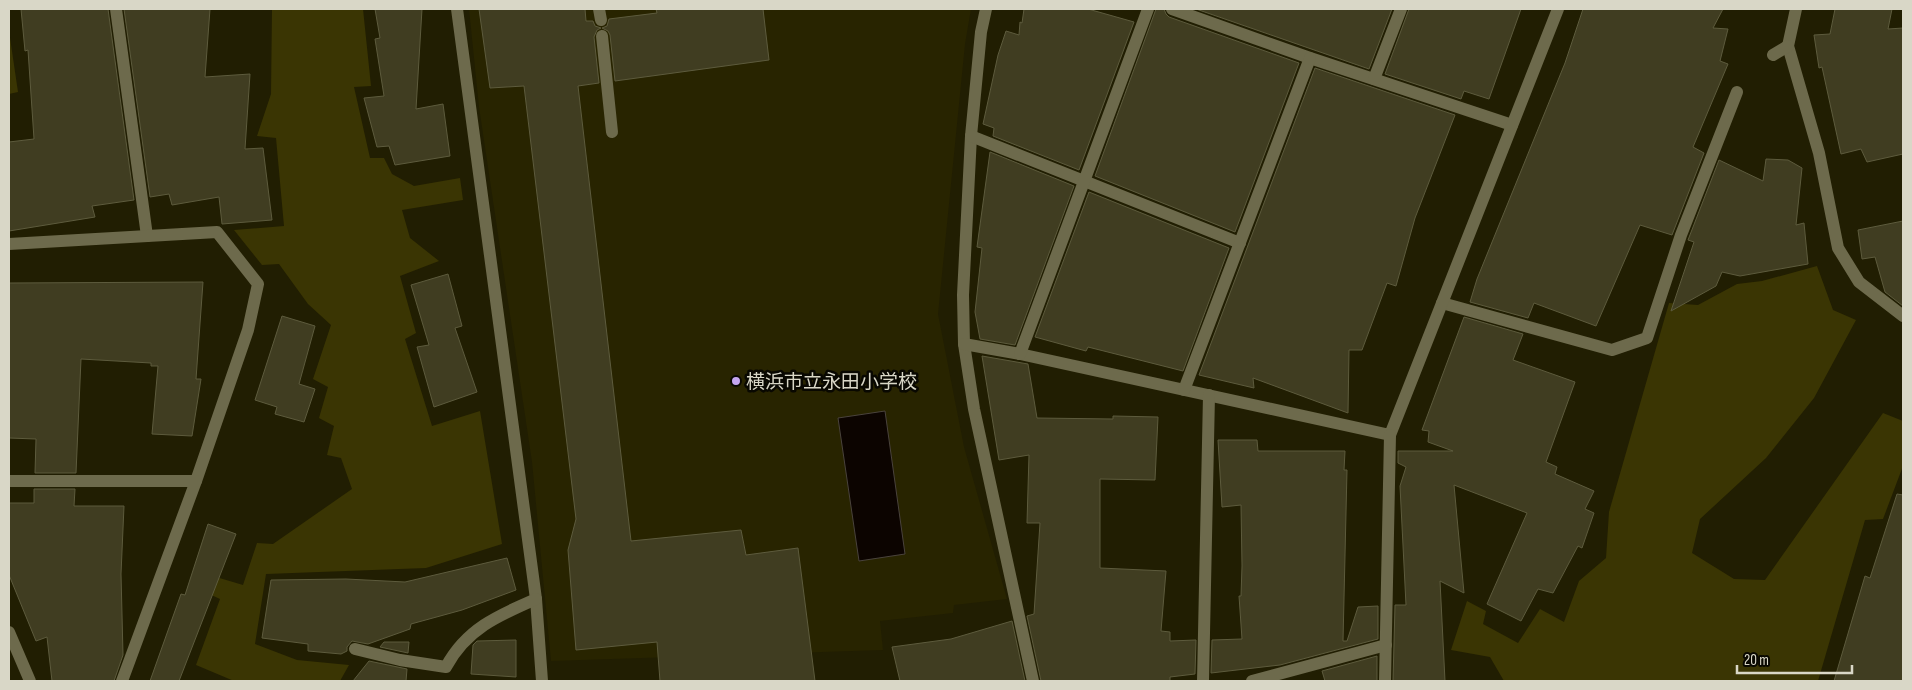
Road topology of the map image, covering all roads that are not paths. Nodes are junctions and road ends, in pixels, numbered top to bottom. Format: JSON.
{"nodes":[{"id":1,"x":116,"y":9,"type":"edge"},
{"id":2,"x":457,"y":9,"type":"edge"},
{"id":3,"x":986,"y":9,"type":"edge"},
{"id":4,"x":1148,"y":9,"type":"edge"},
{"id":5,"x":1172,"y":9,"type":"edge"},
{"id":6,"x":1401,"y":9,"type":"edge"},
{"id":7,"x":1558,"y":9,"type":"edge"},
{"id":8,"x":1796,"y":9,"type":"edge"},
{"id":9,"x":602,"y":36,"type":"dead end"},
{"id":10,"x":1788,"y":46,"type":"junction"},
{"id":11,"x":1773,"y":55,"type":"dead end"},
{"id":12,"x":1310,"y":58,"type":"junction"},
{"id":13,"x":1374,"y":79,"type":"junction"},
{"id":14,"x":1737,"y":92,"type":"dead end"},
{"id":15,"x":1512,"y":125,"type":"junction"},
{"id":16,"x":612,"y":132,"type":"dead end"},
{"id":17,"x":971,"y":136,"type":"junction"},
{"id":18,"x":1084,"y":181,"type":"junction"},
{"id":19,"x":147,"y":236,"type":"junction"},
{"id":20,"x":1240,"y":243,"type":"junction"},
{"id":21,"x":9,"y":244,"type":"edge"},
{"id":22,"x":1442,"y":303,"type":"junction"},
{"id":23,"x":1903,"y":316,"type":"edge"},
{"id":24,"x":964,"y":344,"type":"junction"},
{"id":25,"x":1020,"y":354,"type":"junction"},
{"id":26,"x":1184,"y":390,"type":"junction"},
{"id":27,"x":1209,"y":395,"type":"junction"},
{"id":28,"x":1390,"y":434,"type":"junction"},
{"id":29,"x":9,"y":480,"type":"edge"},
{"id":30,"x":196,"y":481,"type":"junction"},
{"id":31,"x":536,"y":599,"type":"junction"},
{"id":32,"x":9,"y":632,"type":"edge"},
{"id":33,"x":1386,"y":645,"type":"junction"},
{"id":34,"x":355,"y":649,"type":"dead end"},
{"id":35,"x":30,"y":681,"type":"edge"},
{"id":36,"x":122,"y":681,"type":"edge"},
{"id":37,"x":542,"y":681,"type":"edge"},
{"id":38,"x":1033,"y":681,"type":"edge"},
{"id":39,"x":1204,"y":681,"type":"edge"},
{"id":40,"x":1252,"y":681,"type":"edge"},
{"id":41,"x":1385,"y":681,"type":"edge"}],
"edges":[{"from":1,"to":19,"type":"street"},
{"from":2,"to":31,"type":"street"},
{"from":3,"to":17,"type":"street"},
{"from":4,"to":18,"type":"street"},
{"from":5,"to":12,"type":"street"},
{"from":6,"to":13,"type":"street"},
{"from":7,"to":15,"type":"street"},
{"from":8,"to":10,"type":"street"},
{"from":9,"to":16,"type":"street"},
{"from":10,"to":11,"type":"street"},
{"from":10,"to":23,"type":"street"},
{"from":12,"to":13,"type":"street"},
{"from":12,"to":20,"type":"street"},
{"from":13,"to":15,"type":"street"},
{"from":14,"to":22,"type":"street"},
{"from":15,"to":22,"type":"street"},
{"from":17,"to":18,"type":"street"},
{"from":17,"to":24,"type":"street"},
{"from":18,"to":20,"type":"street"},
{"from":18,"to":25,"type":"street"},
{"from":19,"to":21,"type":"street"},
{"from":19,"to":30,"type":"street"},
{"from":20,"to":26,"type":"street"},
{"from":22,"to":28,"type":"street"},
{"from":24,"to":25,"type":"street"},
{"from":24,"to":38,"type":"street"},
{"from":25,"to":26,"type":"street"},
{"from":26,"to":27,"type":"street"},
{"from":27,"to":28,"type":"street"},
{"from":27,"to":39,"type":"street"},
{"from":28,"to":33,"type":"street"},
{"from":29,"to":30,"type":"street"},
{"from":30,"to":36,"type":"street"},
{"from":31,"to":34,"type":"street"},
{"from":31,"to":37,"type":"street"},
{"from":32,"to":35,"type":"street"},
{"from":33,"to":40,"type":"street"},
{"from":33,"to":41,"type":"street"}]}
